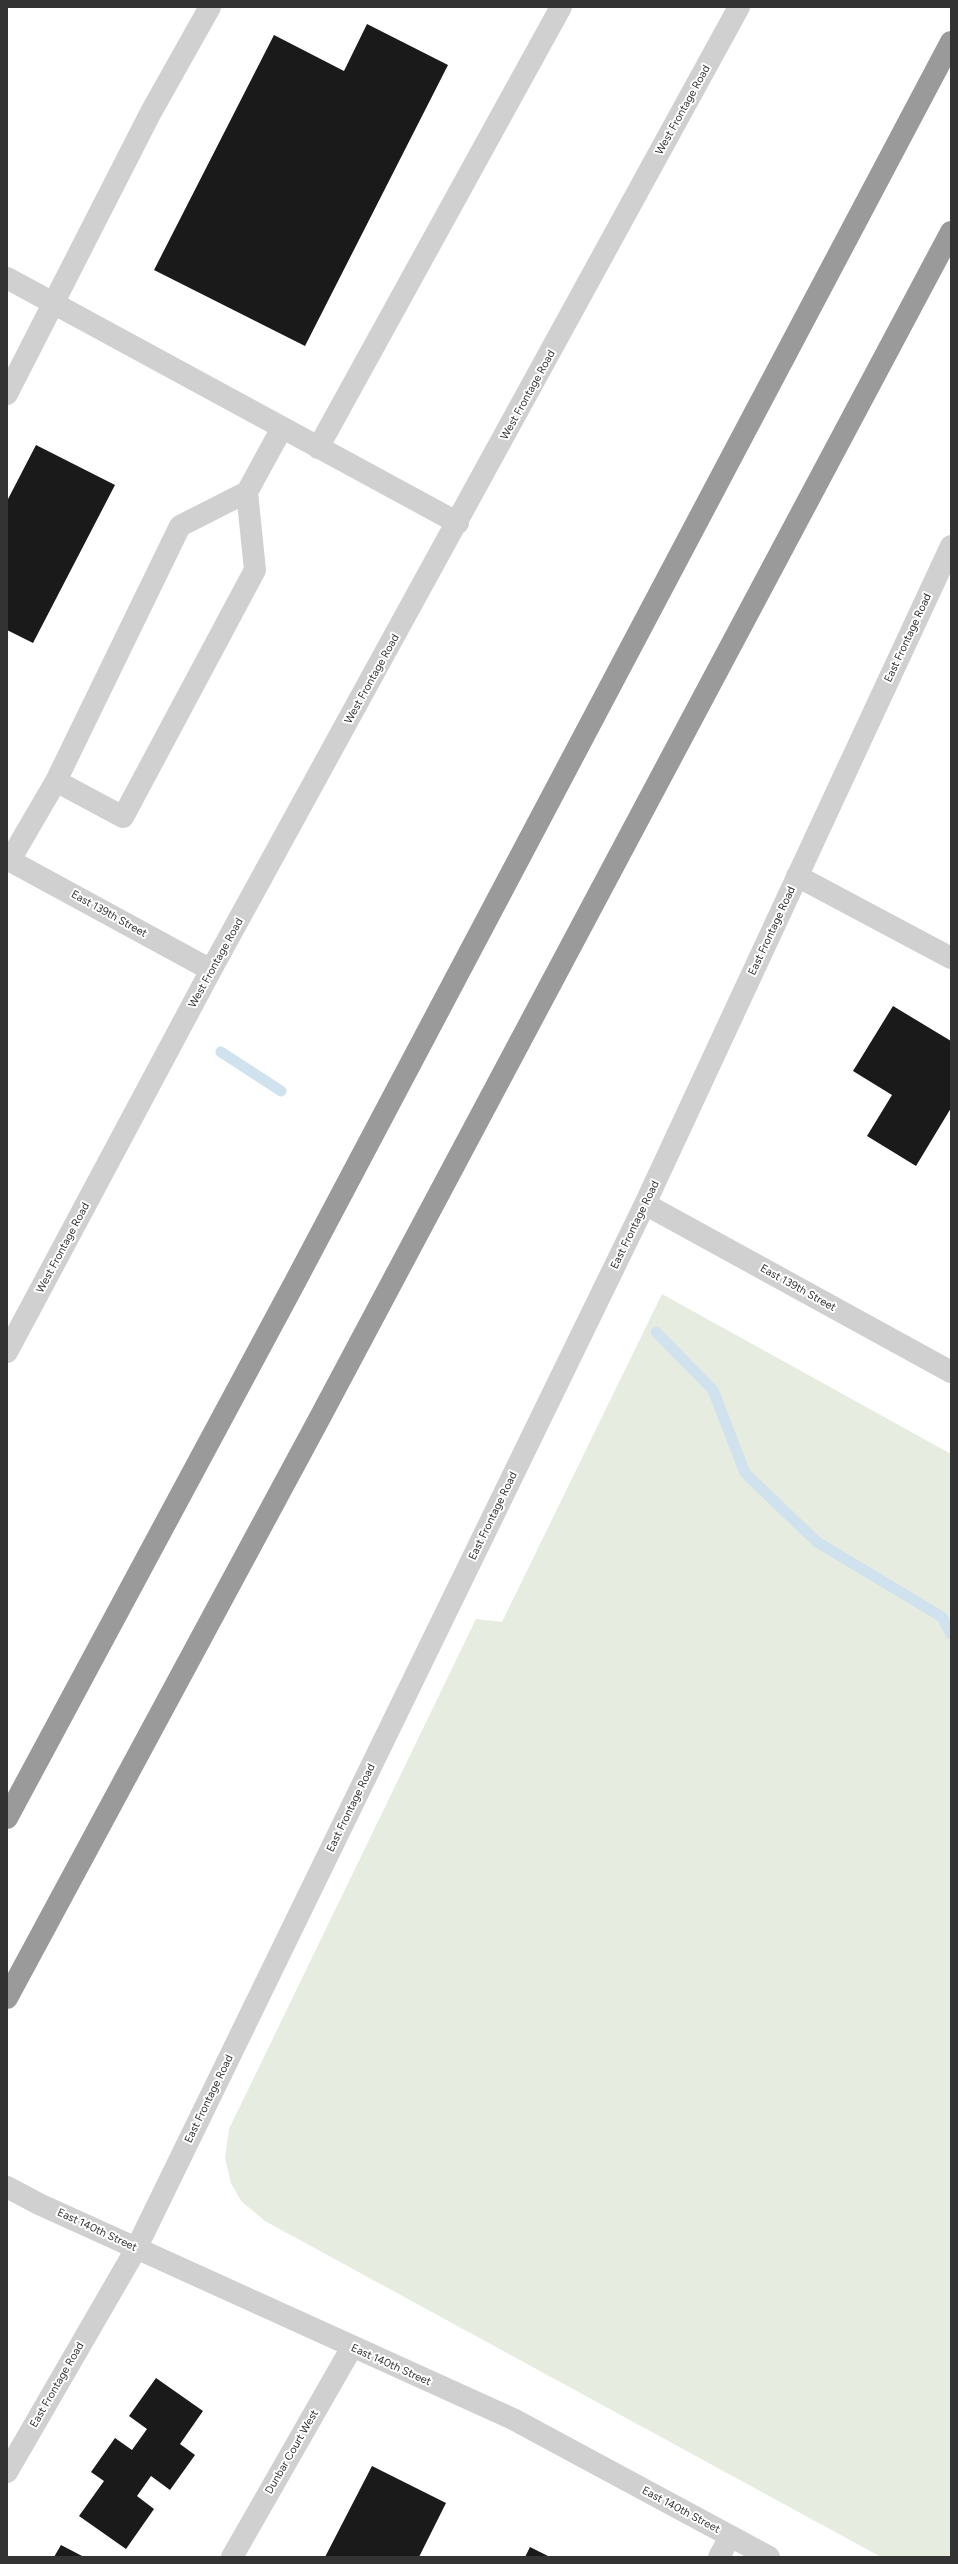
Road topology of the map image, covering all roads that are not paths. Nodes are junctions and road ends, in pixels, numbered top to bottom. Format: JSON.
{"nodes":[{"id":1,"x":210,"y":7,"type":"edge"},
{"id":2,"x":561,"y":7,"type":"edge"},
{"id":3,"x":739,"y":7,"type":"edge"},
{"id":4,"x":951,"y":42,"type":"edge"},
{"id":5,"x":951,"y":232,"type":"edge"},
{"id":6,"x":7,"y":278,"type":"edge"},
{"id":7,"x":54,"y":304,"type":"junction"},
{"id":8,"x":7,"y":394,"type":"edge"},
{"id":9,"x":282,"y":428,"type":"junction"},
{"id":10,"x":318,"y":448,"type":"junction"},
{"id":11,"x":247,"y":492,"type":"junction"},
{"id":12,"x":458,"y":523,"type":"junction"},
{"id":13,"x":951,"y":546,"type":"edge"},
{"id":14,"x":56,"y":781,"type":"junction"},
{"id":15,"x":8,"y":859,"type":"edge"},
{"id":16,"x":797,"y":876,"type":"junction"},
{"id":17,"x":951,"y":958,"type":"edge"},
{"id":18,"x":211,"y":970,"type":"junction"},
{"id":19,"x":645,"y":1204,"type":"junction"},
{"id":20,"x":7,"y":1352,"type":"edge"},
{"id":21,"x":951,"y":1372,"type":"edge"},
{"id":22,"x":7,"y":1818,"type":"edge"},
{"id":23,"x":7,"y":1998,"type":"edge"},
{"id":24,"x":7,"y":2187,"type":"edge"},
{"id":25,"x":136,"y":2249,"type":"junction"},
{"id":26,"x":352,"y":2347,"type":"junction"},
{"id":27,"x":7,"y":2472,"type":"edge"},
{"id":28,"x":730,"y":2537,"type":"junction"},
{"id":29,"x":232,"y":2557,"type":"edge"},
{"id":30,"x":719,"y":2557,"type":"edge"},
{"id":31,"x":768,"y":2557,"type":"edge"}],
"edges":[{"from":1,"to":7,"type":"street"},
{"from":2,"to":10,"type":"street"},
{"from":3,"to":12,"type":"street","name":"West Frontage Road"},
{"from":4,"to":22,"type":"highway"},
{"from":5,"to":23,"type":"highway"},
{"from":6,"to":7,"type":"street"},
{"from":7,"to":8,"type":"street"},
{"from":7,"to":9,"type":"street"},
{"from":9,"to":10,"type":"street"},
{"from":9,"to":11,"type":"street"},
{"from":10,"to":12,"type":"street"},
{"from":11,"to":14,"type":"street"},
{"from":11,"to":14,"type":"street"},
{"from":12,"to":18,"type":"street","name":"West Frontage Road"},
{"from":13,"to":16,"type":"street","name":"East Frontage Road"},
{"from":14,"to":15,"type":"street"},
{"from":15,"to":18,"type":"street","name":"East 139th Street"},
{"from":16,"to":17,"type":"street"},
{"from":16,"to":19,"type":"street","name":"East Frontage Road"},
{"from":18,"to":20,"type":"street","name":"West Frontage Road"},
{"from":19,"to":21,"type":"street","name":"East 139th Street"},
{"from":19,"to":25,"type":"street","name":"East Frontage Road"},
{"from":24,"to":25,"type":"street","name":"East 140th Street"},
{"from":25,"to":26,"type":"street","name":"East 140th Street"},
{"from":25,"to":27,"type":"street","name":"East Frontage Road"},
{"from":26,"to":28,"type":"street","name":"East 140th Street"},
{"from":26,"to":29,"type":"street","name":"Dunbar Court West"},
{"from":28,"to":30,"type":"street"},
{"from":28,"to":31,"type":"street","name":"East 140th Street"}]}
